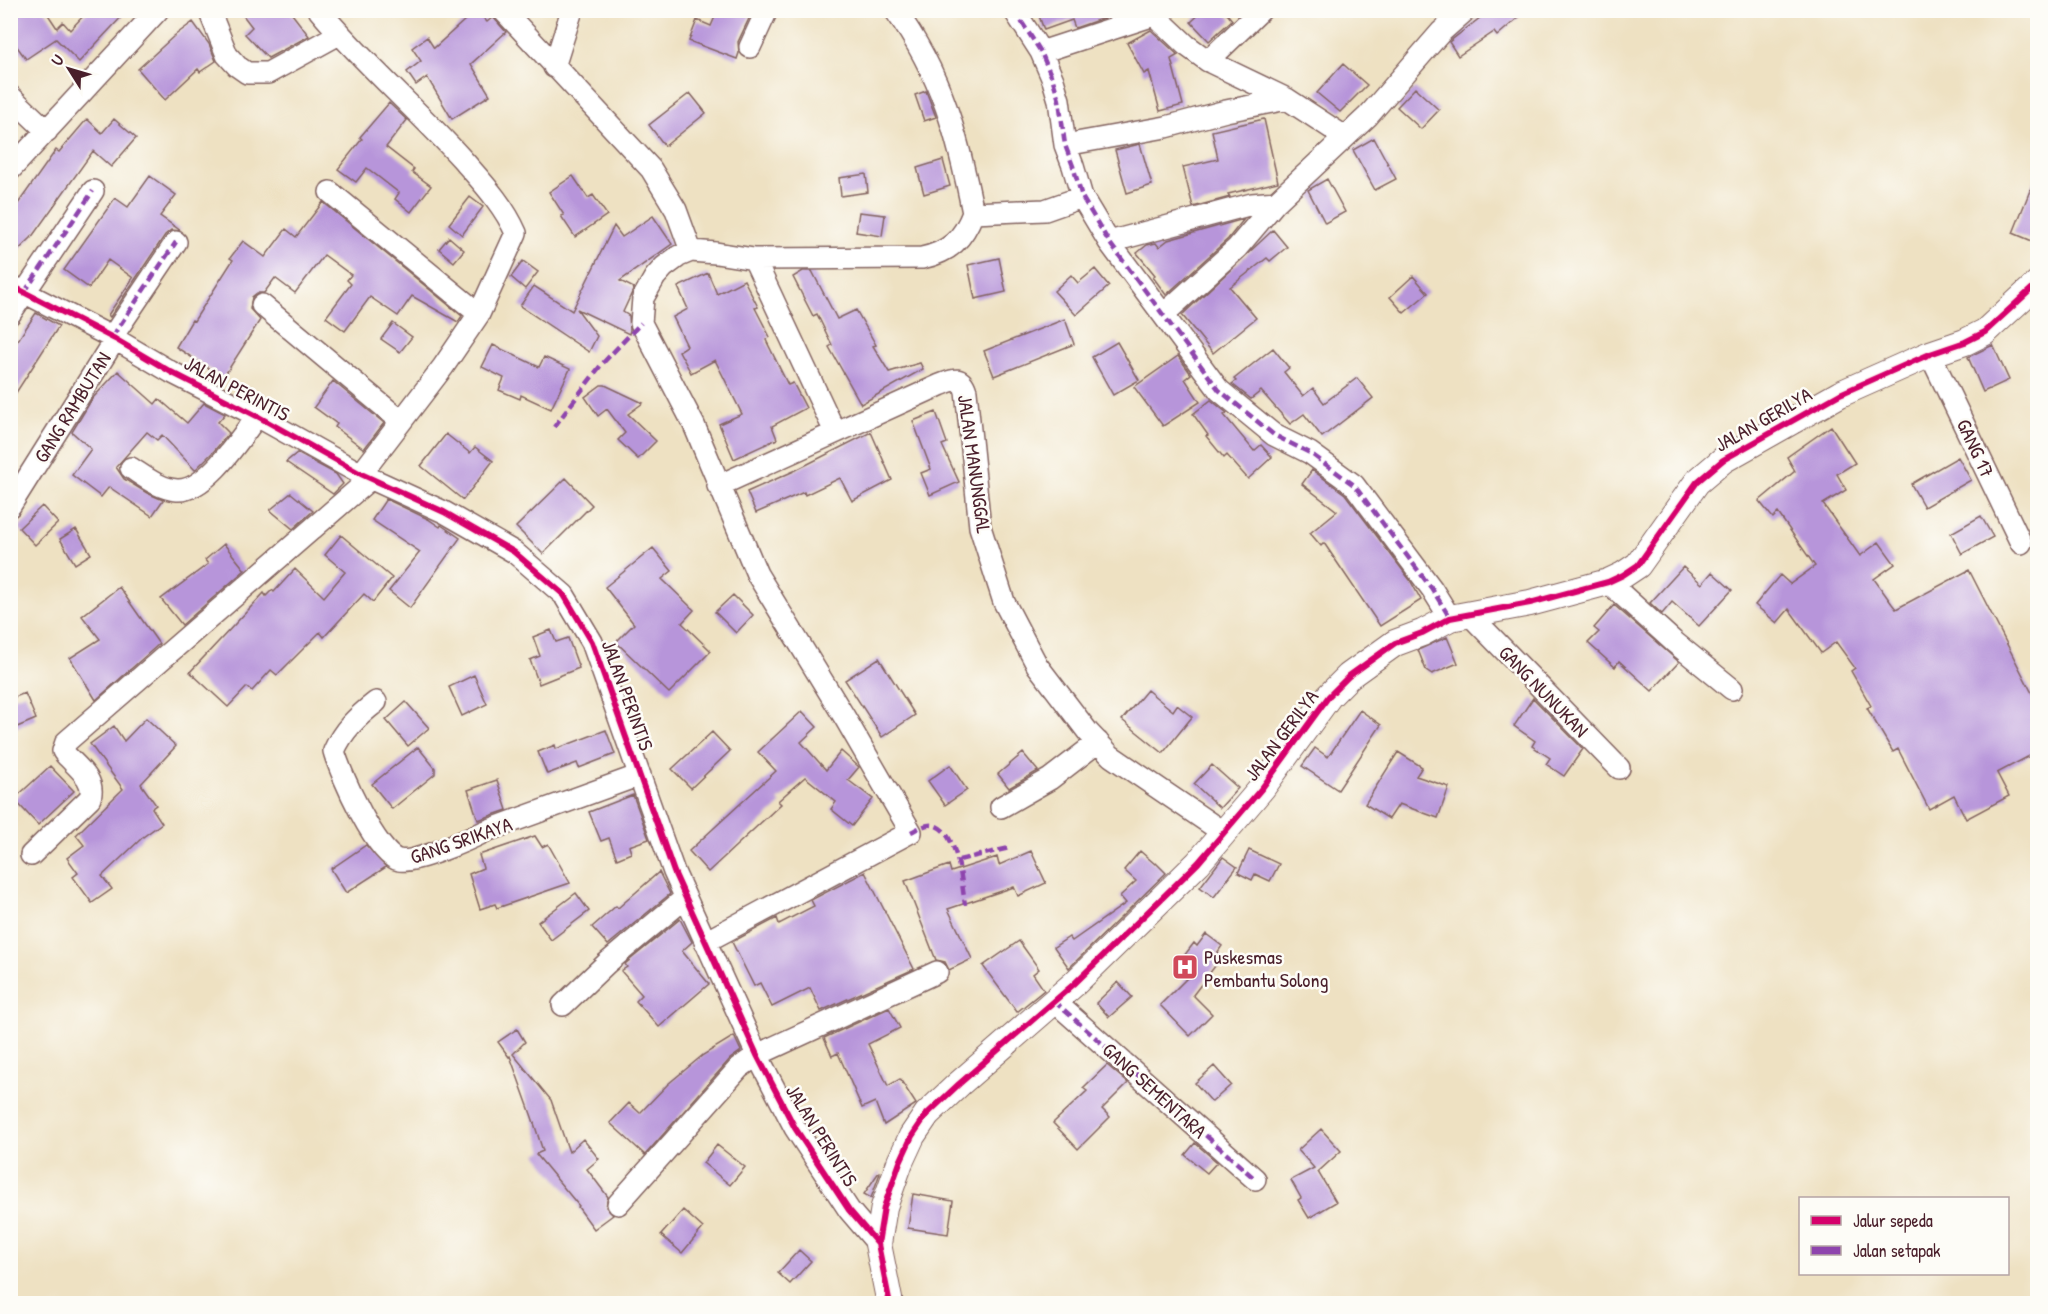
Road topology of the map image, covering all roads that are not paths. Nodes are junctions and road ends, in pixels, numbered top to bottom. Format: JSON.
{"nodes":[{"id":1,"x":158,"y":10,"type":"edge"},
{"id":2,"x":209,"y":10,"type":"edge"},
{"id":3,"x":319,"y":10,"type":"edge"},
{"id":4,"x":503,"y":10,"type":"edge"},
{"id":5,"x":572,"y":10,"type":"edge"},
{"id":6,"x":767,"y":10,"type":"edge"},
{"id":7,"x":895,"y":10,"type":"edge"},
{"id":8,"x":1014,"y":10,"type":"edge"},
{"id":9,"x":1261,"y":10,"type":"edge"},
{"id":10,"x":1466,"y":10,"type":"edge"},
{"id":11,"x":1152,"y":13,"type":"edge"},
{"id":12,"x":339,"y":34,"type":"junction"},
{"id":13,"x":750,"y":47,"type":"dead end"},
{"id":14,"x":1041,"y":52,"type":"junction"},
{"id":15,"x":1208,"y":61,"type":"junction"},
{"id":16,"x":554,"y":67,"type":"junction"},
{"id":17,"x":10,"y":96,"type":"edge"},
{"id":18,"x":1287,"y":99,"type":"junction"},
{"id":19,"x":46,"y":132,"type":"junction"},
{"id":20,"x":1345,"y":137,"type":"junction"},
{"id":21,"x":1065,"y":146,"type":"junction"},
{"id":22,"x":10,"y":170,"type":"edge"},
{"id":23,"x":93,"y":191,"type":"dead end"},
{"id":24,"x":330,"y":192,"type":"dead end"},
{"id":25,"x":1082,"y":197,"type":"junction"},
{"id":26,"x":1276,"y":202,"type":"junction"},
{"id":27,"x":973,"y":213,"type":"junction"},
{"id":28,"x":176,"y":242,"type":"dead end"},
{"id":29,"x":1109,"y":242,"type":"junction"},
{"id":30,"x":692,"y":251,"type":"junction"},
{"id":31,"x":754,"y":259,"type":"junction"},
{"id":32,"x":2037,"y":283,"type":"edge"},
{"id":33,"x":17,"y":289,"type":"edge"},
{"id":34,"x":262,"y":305,"type":"dead end"},
{"id":35,"x":10,"y":314,"type":"edge"},
{"id":36,"x":479,"y":314,"type":"junction"},
{"id":37,"x":1164,"y":314,"type":"junction"},
{"id":38,"x":113,"y":338,"type":"junction"},
{"id":39,"x":1930,"y":354,"type":"junction"},
{"id":40,"x":257,"y":416,"type":"junction"},
{"id":41,"x":401,"y":422,"type":"junction"},
{"id":42,"x":835,"y":432,"type":"junction"},
{"id":43,"x":131,"y":468,"type":"dead end"},
{"id":44,"x":366,"y":476,"type":"junction"},
{"id":45,"x":718,"y":486,"type":"junction"},
{"id":46,"x":10,"y":506,"type":"edge"},
{"id":47,"x":2020,"y":543,"type":"dead end"},
{"id":48,"x":1608,"y":582,"type":"junction"},
{"id":49,"x":1460,"y":616,"type":"junction"},
{"id":50,"x":1732,"y":690,"type":"dead end"},
{"id":51,"x":376,"y":702,"type":"dead end"},
{"id":52,"x":1098,"y":742,"type":"junction"},
{"id":53,"x":1619,"y":768,"type":"dead end"},
{"id":54,"x":640,"y":775,"type":"junction"},
{"id":55,"x":1001,"y":807,"type":"dead end"},
{"id":56,"x":1224,"y":833,"type":"junction"},
{"id":57,"x":31,"y":855,"type":"dead end"},
{"id":58,"x":685,"y":898,"type":"junction"},
{"id":59,"x":705,"y":942,"type":"junction"},
{"id":60,"x":937,"y":972,"type":"dead end"},
{"id":61,"x":1054,"y":1001,"type":"junction"},
{"id":62,"x":563,"y":1005,"type":"dead end"},
{"id":63,"x":757,"y":1055,"type":"junction"},
{"id":64,"x":1255,"y":1179,"type":"dead end"},
{"id":65,"x":618,"y":1204,"type":"dead end"},
{"id":66,"x":878,"y":1244,"type":"junction"},
{"id":67,"x":890,"y":1304,"type":"edge"}],
"edges":[{"from":1,"to":19,"type":"street"},
{"from":2,"to":12,"type":"street"},
{"from":3,"to":12,"type":"street"},
{"from":4,"to":16,"type":"street"},
{"from":5,"to":16,"type":"street"},
{"from":6,"to":13,"type":"street"},
{"from":7,"to":27,"type":"street"},
{"from":8,"to":14,"type":"street","name":"GANG NUNUKAN"},
{"from":9,"to":15,"type":"street"},
{"from":10,"to":20,"type":"street"},
{"from":11,"to":14,"type":"street"},
{"from":11,"to":15,"type":"street"},
{"from":12,"to":36,"type":"street"},
{"from":14,"to":21,"type":"street","name":"GANG NUNUKAN"},
{"from":15,"to":18,"type":"street"},
{"from":16,"to":30,"type":"street"},
{"from":17,"to":19,"type":"street"},
{"from":18,"to":20,"type":"street"},
{"from":18,"to":21,"type":"street"},
{"from":19,"to":22,"type":"street"},
{"from":20,"to":26,"type":"street"},
{"from":21,"to":25,"type":"street","name":"GANG NUNUKAN"},
{"from":23,"to":33,"type":"street"},
{"from":24,"to":36,"type":"street"},
{"from":25,"to":27,"type":"street"},
{"from":25,"to":29,"type":"street","name":"GANG NUNUKAN"},
{"from":26,"to":29,"type":"street"},
{"from":26,"to":37,"type":"street"},
{"from":27,"to":31,"type":"street"},
{"from":28,"to":38,"type":"street","name":"GANG RAMBUTAN"},
{"from":29,"to":37,"type":"street","name":"GANG NUNUKAN"},
{"from":30,"to":31,"type":"street"},
{"from":30,"to":45,"type":"street"},
{"from":31,"to":42,"type":"street"},
{"from":32,"to":39,"type":"street","name":"JALAN GERILYA"},
{"from":33,"to":35,"type":"street"},
{"from":33,"to":38,"type":"street","name":"JALAN PERINTIS"},
{"from":34,"to":41,"type":"street"},
{"from":36,"to":41,"type":"street"},
{"from":37,"to":49,"type":"street","name":"GANG NUNUKAN"},
{"from":38,"to":40,"type":"street","name":"JALAN PERINTIS"},
{"from":38,"to":46,"type":"street","name":"GANG RAMBUTAN"},
{"from":39,"to":47,"type":"street","name":"GANG 17"},
{"from":39,"to":48,"type":"street","name":"JALAN GERILYA"},
{"from":40,"to":43,"type":"street"},
{"from":40,"to":44,"type":"street","name":"JALAN PERINTIS"},
{"from":41,"to":44,"type":"street"},
{"from":42,"to":45,"type":"street"},
{"from":42,"to":52,"type":"street","name":"JALAN MANUNGGAL"},
{"from":44,"to":54,"type":"street","name":"JALAN PERINTIS"},
{"from":44,"to":57,"type":"street"},
{"from":45,"to":59,"type":"street"},
{"from":48,"to":49,"type":"street","name":"JALAN GERILYA"},
{"from":48,"to":50,"type":"street"},
{"from":49,"to":53,"type":"street","name":"GANG NUNUKAN"},
{"from":49,"to":56,"type":"street","name":"JALAN GERILYA"},
{"from":51,"to":54,"type":"street","name":"GANG SRIKAYA"},
{"from":52,"to":55,"type":"street"},
{"from":52,"to":56,"type":"street","name":"JALAN MANUNGGAL"},
{"from":54,"to":58,"type":"street","name":"JALAN PERINTIS"},
{"from":56,"to":61,"type":"street","name":"JALAN GERILYA"},
{"from":58,"to":59,"type":"street","name":"JALAN PERINTIS"},
{"from":58,"to":62,"type":"street"},
{"from":59,"to":63,"type":"street","name":"JALAN PERINTIS"},
{"from":60,"to":63,"type":"street"},
{"from":61,"to":64,"type":"street","name":"GANG SEMENTARA"},
{"from":61,"to":66,"type":"street","name":"JALAN GERILYA"},
{"from":63,"to":65,"type":"street"},
{"from":63,"to":66,"type":"street","name":"JALAN PERINTIS"},
{"from":66,"to":67,"type":"street","name":"JALAN GERILYA"}]}
